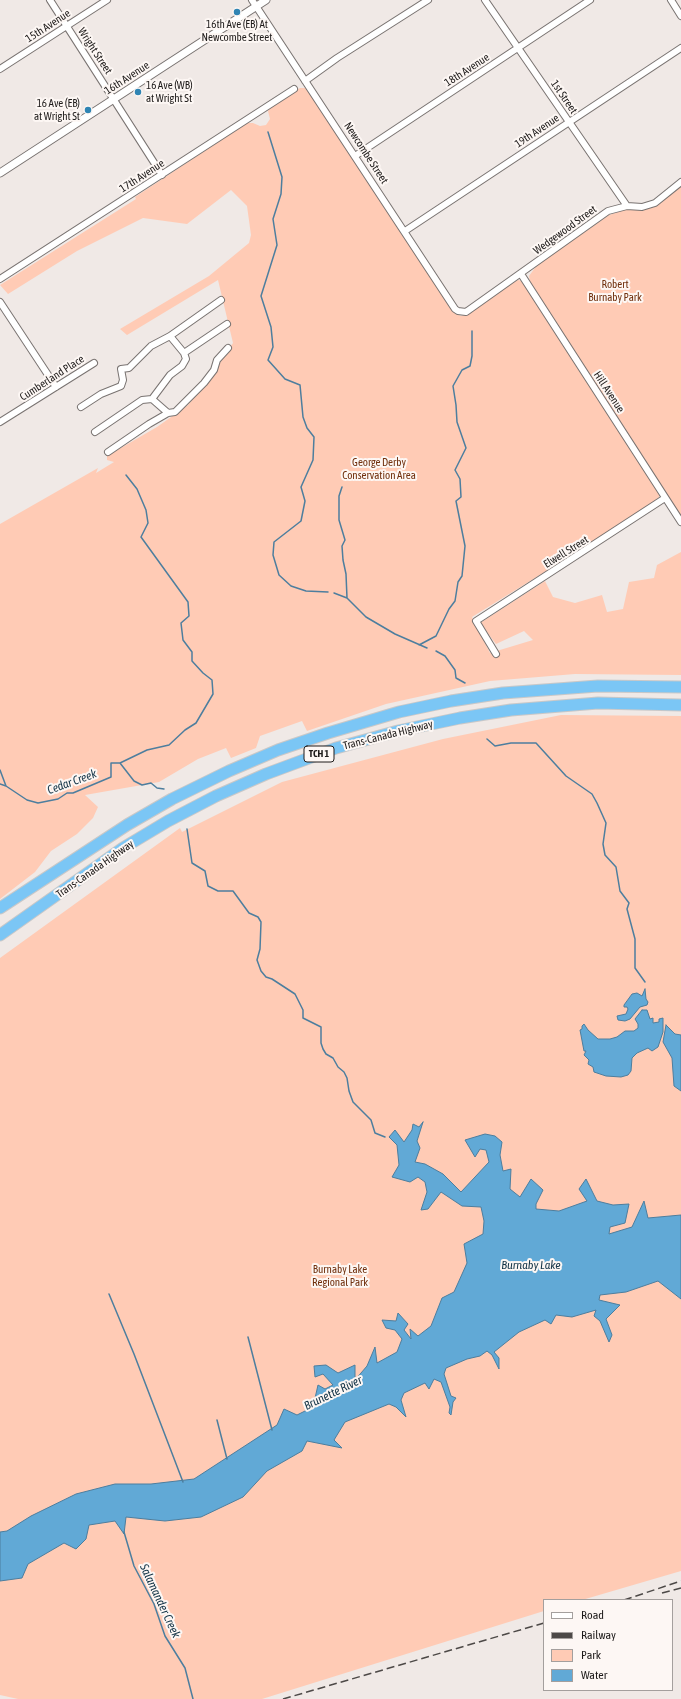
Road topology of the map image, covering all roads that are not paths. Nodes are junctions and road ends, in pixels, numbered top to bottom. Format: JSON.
{"nodes":[{"id":1,"x":50,"y":0,"type":"edge"},
{"id":2,"x":107,"y":0,"type":"edge"},
{"id":3,"x":252,"y":0,"type":"edge"},
{"id":4,"x":266,"y":0,"type":"edge"},
{"id":5,"x":428,"y":0,"type":"edge"},
{"id":6,"x":486,"y":0,"type":"edge"},
{"id":7,"x":590,"y":0,"type":"edge"},
{"id":8,"x":671,"y":0,"type":"edge"},
{"id":9,"x":256,"y":7,"type":"junction"},
{"id":10,"x":681,"y":16,"type":"edge"},
{"id":11,"x":66,"y":26,"type":"junction"},
{"id":12,"x":519,"y":48,"type":"junction"},
{"id":13,"x":681,"y":48,"type":"edge"},
{"id":14,"x":0,"y":69,"type":"edge"},
{"id":15,"x":305,"y":81,"type":"junction"},
{"id":16,"x":294,"y":89,"type":"dead end"},
{"id":17,"x":114,"y":100,"type":"junction"},
{"id":18,"x":569,"y":122,"type":"junction"},
{"id":19,"x":355,"y":156,"type":"junction"},
{"id":20,"x":0,"y":173,"type":"edge"},
{"id":21,"x":162,"y":174,"type":"junction"},
{"id":22,"x":681,"y":182,"type":"edge"},
{"id":23,"x":626,"y":206,"type":"junction"},
{"id":24,"x":405,"y":231,"type":"junction"},
{"id":25,"x":521,"y":274,"type":"junction"},
{"id":26,"x":0,"y":279,"type":"edge"},
{"id":27,"x":221,"y":300,"type":"dead end"},
{"id":28,"x":0,"y":302,"type":"edge"},
{"id":29,"x":466,"y":312,"type":"joint"},
{"id":30,"x":227,"y":324,"type":"dead end"},
{"id":31,"x":170,"y":336,"type":"junction"},
{"id":32,"x":228,"y":348,"type":"dead end"},
{"id":33,"x":184,"y":353,"type":"junction"},
{"id":34,"x":94,"y":363,"type":"dead end"},
{"id":35,"x":56,"y":387,"type":"junction"},
{"id":36,"x":152,"y":399,"type":"junction"},
{"id":37,"x":81,"y":407,"type":"dead end"},
{"id":38,"x":168,"y":413,"type":"junction"},
{"id":39,"x":0,"y":422,"type":"edge"},
{"id":40,"x":95,"y":432,"type":"dead end"},
{"id":41,"x":108,"y":452,"type":"dead end"},
{"id":42,"x":665,"y":498,"type":"junction"},
{"id":43,"x":681,"y":522,"type":"edge"},
{"id":44,"x":496,"y":654,"type":"dead end"},
{"id":45,"x":681,"y":687,"type":"edge"},
{"id":46,"x":681,"y":704,"type":"edge"},
{"id":47,"x":1,"y":906,"type":"edge"},
{"id":48,"x":0,"y":936,"type":"edge"}],
"edges":[{"from":1,"to":11,"type":"street","name":"Wright Street"},
{"from":2,"to":11,"type":"street","name":"15th Avenue"},
{"from":3,"to":9,"type":"street","name":"Newcombe Street"},
{"from":4,"to":9,"type":"street","name":"16th Avenue"},
{"from":5,"to":15,"type":"street"},
{"from":6,"to":12,"type":"street","name":"1st Street"},
{"from":7,"to":12,"type":"street","name":"18th Avenue"},
{"from":8,"to":10,"type":"street"},
{"from":9,"to":15,"type":"street","name":"Newcombe Street"},
{"from":9,"to":17,"type":"street","name":"16th Avenue"},
{"from":11,"to":14,"type":"street","name":"15th Avenue"},
{"from":11,"to":17,"type":"street","name":"Wright Street"},
{"from":12,"to":18,"type":"street","name":"1st Street"},
{"from":12,"to":19,"type":"street","name":"18th Avenue"},
{"from":13,"to":18,"type":"street","name":"19th Avenue"},
{"from":15,"to":19,"type":"street","name":"Newcombe Street"},
{"from":16,"to":21,"type":"street","name":"17th Avenue"},
{"from":17,"to":20,"type":"street","name":"16th Avenue"},
{"from":17,"to":21,"type":"street","name":"Wright Street"},
{"from":18,"to":23,"type":"street","name":"1st Street"},
{"from":18,"to":24,"type":"street","name":"19th Avenue"},
{"from":19,"to":24,"type":"street","name":"Newcombe Street"},
{"from":21,"to":26,"type":"street","name":"17th Avenue"},
{"from":22,"to":23,"type":"street","name":"Wedgewood Street"},
{"from":23,"to":25,"type":"street","name":"Wedgewood Street"},
{"from":24,"to":29,"type":"street","name":"Newcombe Street"},
{"from":25,"to":29,"type":"street","name":"Wedgewood Street"},
{"from":25,"to":42,"type":"street","name":"Hill Avenue"},
{"from":27,"to":31,"type":"street"},
{"from":28,"to":35,"type":"street"},
{"from":30,"to":33,"type":"street"},
{"from":31,"to":33,"type":"street"},
{"from":31,"to":37,"type":"street"},
{"from":32,"to":38,"type":"street"},
{"from":33,"to":36,"type":"street"},
{"from":34,"to":35,"type":"street","name":"Cumberland Place"},
{"from":35,"to":39,"type":"street","name":"Cumberland Place"},
{"from":36,"to":38,"type":"street"},
{"from":36,"to":40,"type":"street"},
{"from":38,"to":41,"type":"street"},
{"from":42,"to":43,"type":"street","name":"Hill Avenue"},
{"from":42,"to":44,"type":"street","name":"Elwell Street"},
{"from":45,"to":47,"type":"highway","name":"Trans-Canada Highway","number":"TCH 1"},
{"from":46,"to":48,"type":"highway","name":"Trans-Canada Highway","number":"TCH 1"}]}
